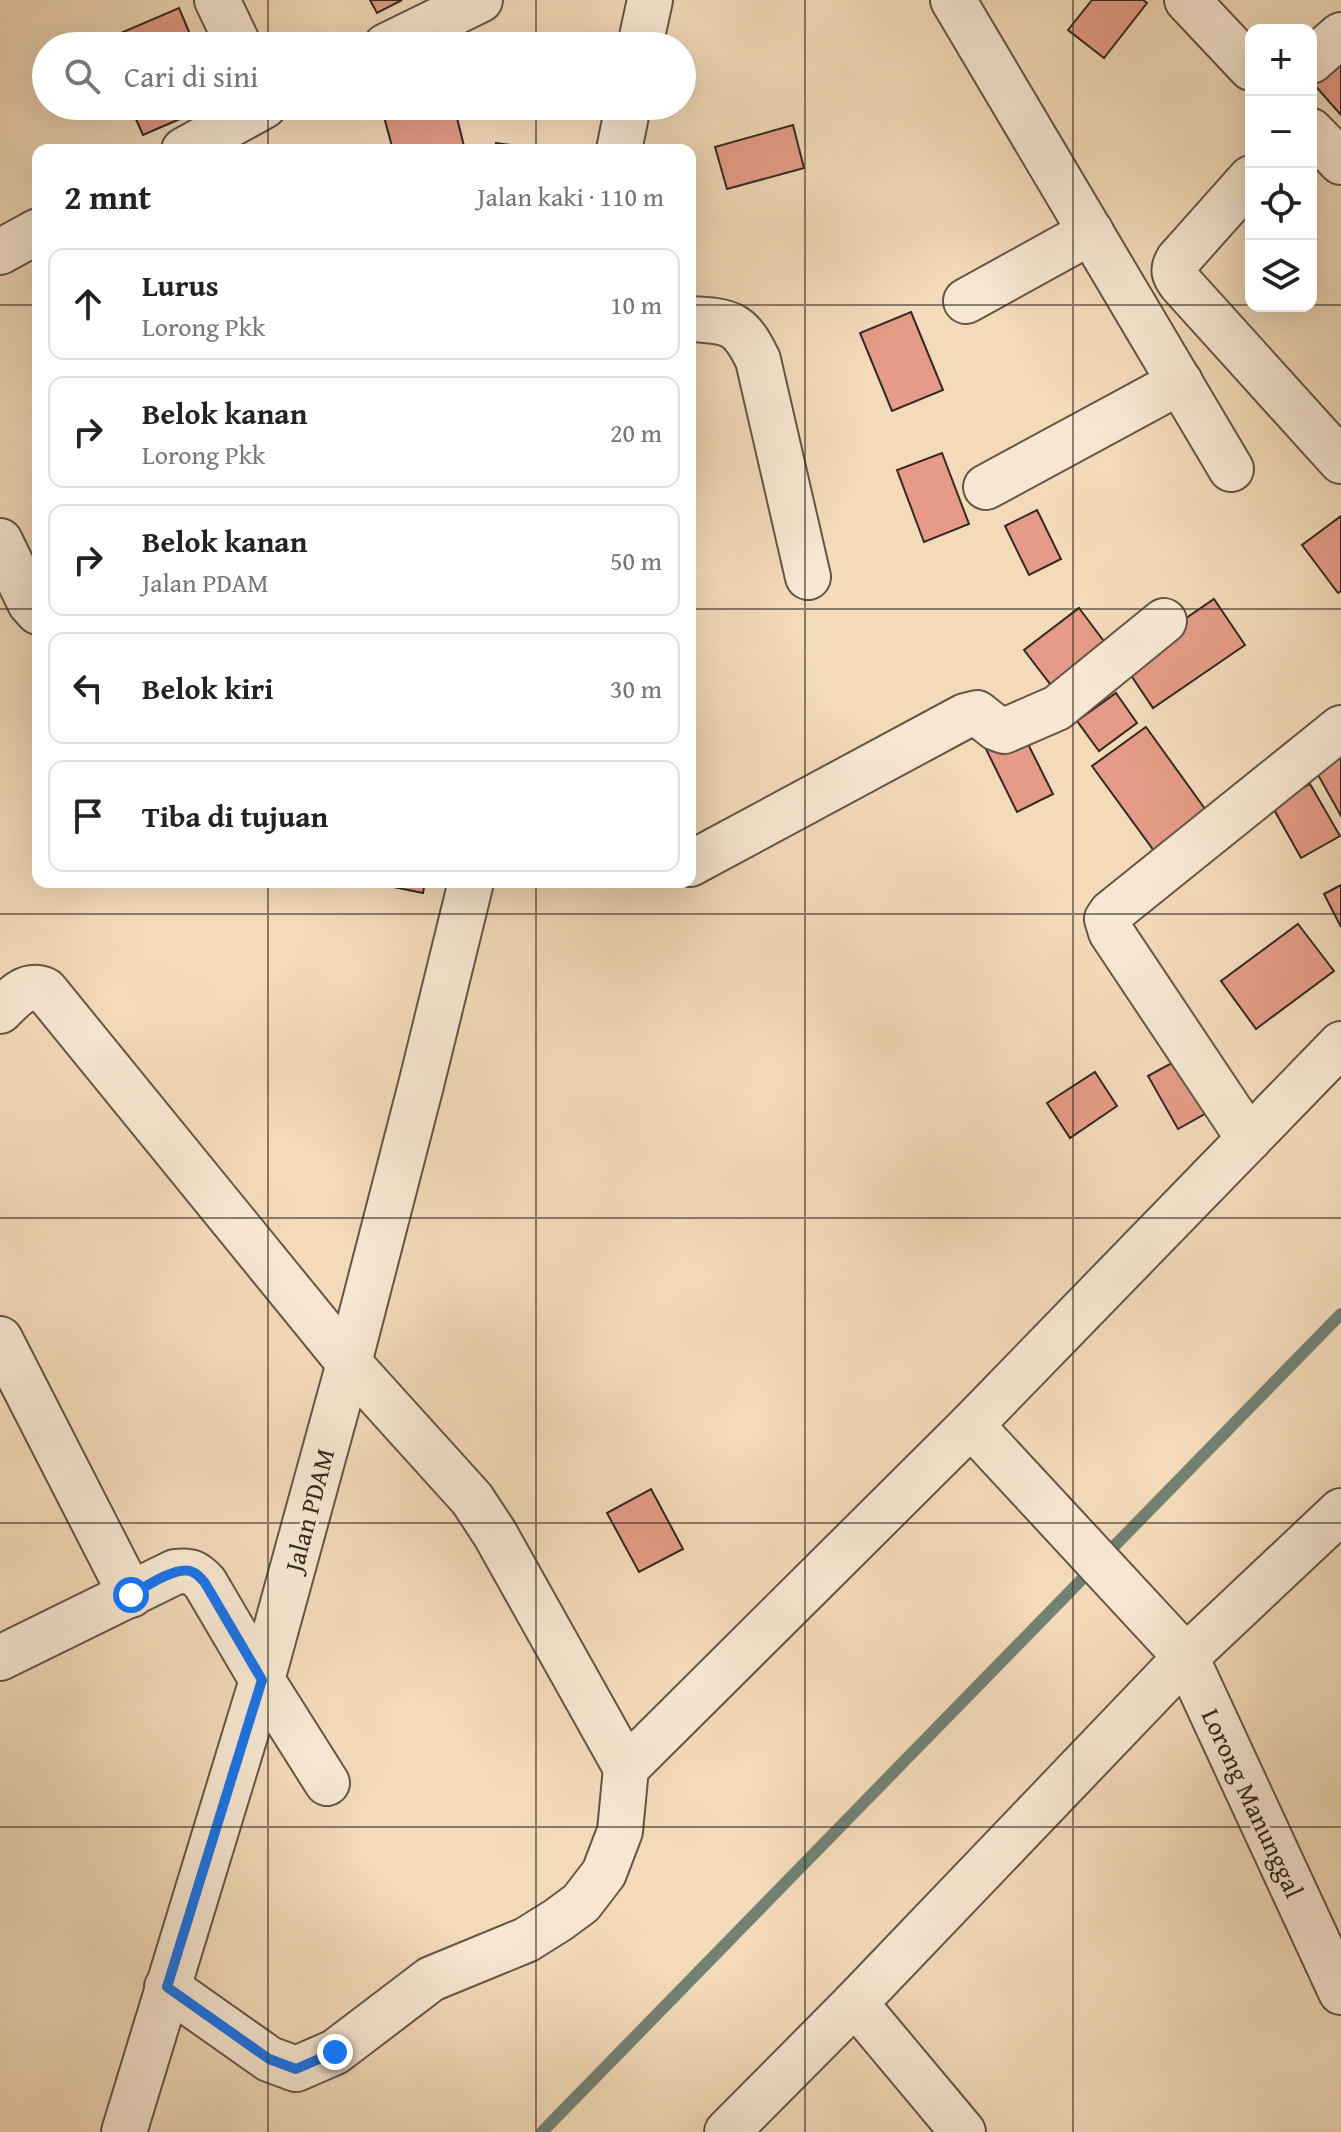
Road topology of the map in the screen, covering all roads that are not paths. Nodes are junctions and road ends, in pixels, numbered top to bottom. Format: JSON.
{"nodes":[{"id":1,"x":217,"y":0,"type":"edge"},
{"id":2,"x":480,"y":0,"type":"edge"},
{"id":3,"x":650,"y":0,"type":"edge"},
{"id":4,"x":953,"y":0,"type":"edge"},
{"id":5,"x":1187,"y":0,"type":"edge"},
{"id":6,"x":232,"y":32,"type":"edge"},
{"id":7,"x":415,"y":32,"type":"edge"},
{"id":8,"x":643,"y":32,"type":"edge"},
{"id":9,"x":1341,"y":35,"type":"edge"},
{"id":10,"x":1317,"y":56,"type":"edge"},
{"id":11,"x":1245,"y":62,"type":"edge"},
{"id":12,"x":248,"y":120,"type":"edge"},
{"id":13,"x":625,"y":120,"type":"edge"},
{"id":14,"x":1317,"y":137,"type":"edge"},
{"id":15,"x":227,"y":139,"type":"edge"},
{"id":16,"x":207,"y":144,"type":"edge"},
{"id":17,"x":620,"y":144,"type":"edge"},
{"id":18,"x":1341,"y":162,"type":"edge"},
{"id":19,"x":1245,"y":185,"type":"edge"},
{"id":20,"x":1091,"y":232,"type":"junction"},
{"id":21,"x":32,"y":234,"type":"edge"},
{"id":22,"x":0,"y":252,"type":"edge"},
{"id":23,"x":966,"y":301,"type":"dead end"},
{"id":24,"x":696,"y":319,"type":"edge"},
{"id":25,"x":1180,"y":382,"type":"junction"},
{"id":26,"x":1341,"y":461,"type":"edge"},
{"id":27,"x":1231,"y":469,"type":"dead end"},
{"id":28,"x":986,"y":487,"type":"dead end"},
{"id":29,"x":0,"y":541,"type":"edge"},
{"id":30,"x":808,"y":577,"type":"dead end"},
{"id":31,"x":32,"y":605,"type":"edge"},
{"id":32,"x":1164,"y":621,"type":"dead end"},
{"id":33,"x":1341,"y":728,"type":"edge"},
{"id":34,"x":696,"y":861,"type":"edge"},
{"id":35,"x":470,"y":888,"type":"edge"},
{"id":36,"x":0,"y":1011,"type":"edge"},
{"id":37,"x":1341,"y":1044,"type":"edge"},
{"id":38,"x":1249,"y":1139,"type":"junction"},
{"id":39,"x":0,"y":1339,"type":"edge"},
{"id":40,"x":349,"y":1363,"type":"junction"},
{"id":41,"x":971,"y":1425,"type":"junction"},
{"id":42,"x":1341,"y":1511,"type":"edge"},
{"id":43,"x":131,"y":1595,"type":"junction"},
{"id":44,"x":1186,"y":1657,"type":"junction"},
{"id":45,"x":0,"y":1658,"type":"edge"},
{"id":46,"x":262,"y":1680,"type":"junction"},
{"id":47,"x":626,"y":1768,"type":"junction"},
{"id":48,"x":327,"y":1783,"type":"dead end"},
{"id":49,"x":1335,"y":1962,"type":"edge"},
{"id":50,"x":167,"y":1987,"type":"junction"},
{"id":51,"x":855,"y":2003,"type":"junction"},
{"id":52,"x":124,"y":2132,"type":"edge"},
{"id":53,"x":727,"y":2132,"type":"edge"},
{"id":54,"x":963,"y":2132,"type":"edge"}],
"edges":[{"from":1,"to":6,"type":"street"},
{"from":2,"to":7,"type":"street"},
{"from":3,"to":8,"type":"street"},
{"from":4,"to":20,"type":"street"},
{"from":5,"to":11,"type":"street"},
{"from":9,"to":10,"type":"street"},
{"from":12,"to":15,"type":"street"},
{"from":13,"to":17,"type":"street"},
{"from":14,"to":18,"type":"street"},
{"from":15,"to":16,"type":"street"},
{"from":19,"to":26,"type":"street"},
{"from":20,"to":23,"type":"street"},
{"from":20,"to":25,"type":"street"},
{"from":21,"to":22,"type":"street"},
{"from":24,"to":30,"type":"street"},
{"from":25,"to":27,"type":"street"},
{"from":25,"to":28,"type":"street"},
{"from":29,"to":31,"type":"street"},
{"from":32,"to":34,"type":"street"},
{"from":33,"to":38,"type":"street"},
{"from":35,"to":40,"type":"street","name":"Jalan PDAM"},
{"from":36,"to":40,"type":"street"},
{"from":37,"to":38,"type":"street"},
{"from":38,"to":41,"type":"street"},
{"from":39,"to":43,"type":"street"},
{"from":40,"to":46,"type":"street","name":"Jalan PDAM"},
{"from":40,"to":47,"type":"street"},
{"from":41,"to":44,"type":"street","name":"Lorong Manunggal"},
{"from":41,"to":47,"type":"street"},
{"from":42,"to":44,"type":"street"},
{"from":43,"to":45,"type":"street"},
{"from":43,"to":46,"type":"street"},
{"from":44,"to":49,"type":"street","name":"Lorong Manunggal"},
{"from":44,"to":51,"type":"street"},
{"from":46,"to":48,"type":"street"},
{"from":46,"to":50,"type":"street","name":"Jalan PDAM"},
{"from":47,"to":50,"type":"street"},
{"from":50,"to":52,"type":"street","name":"Jalan PDAM"},
{"from":51,"to":53,"type":"street"},
{"from":51,"to":54,"type":"street"}]}
